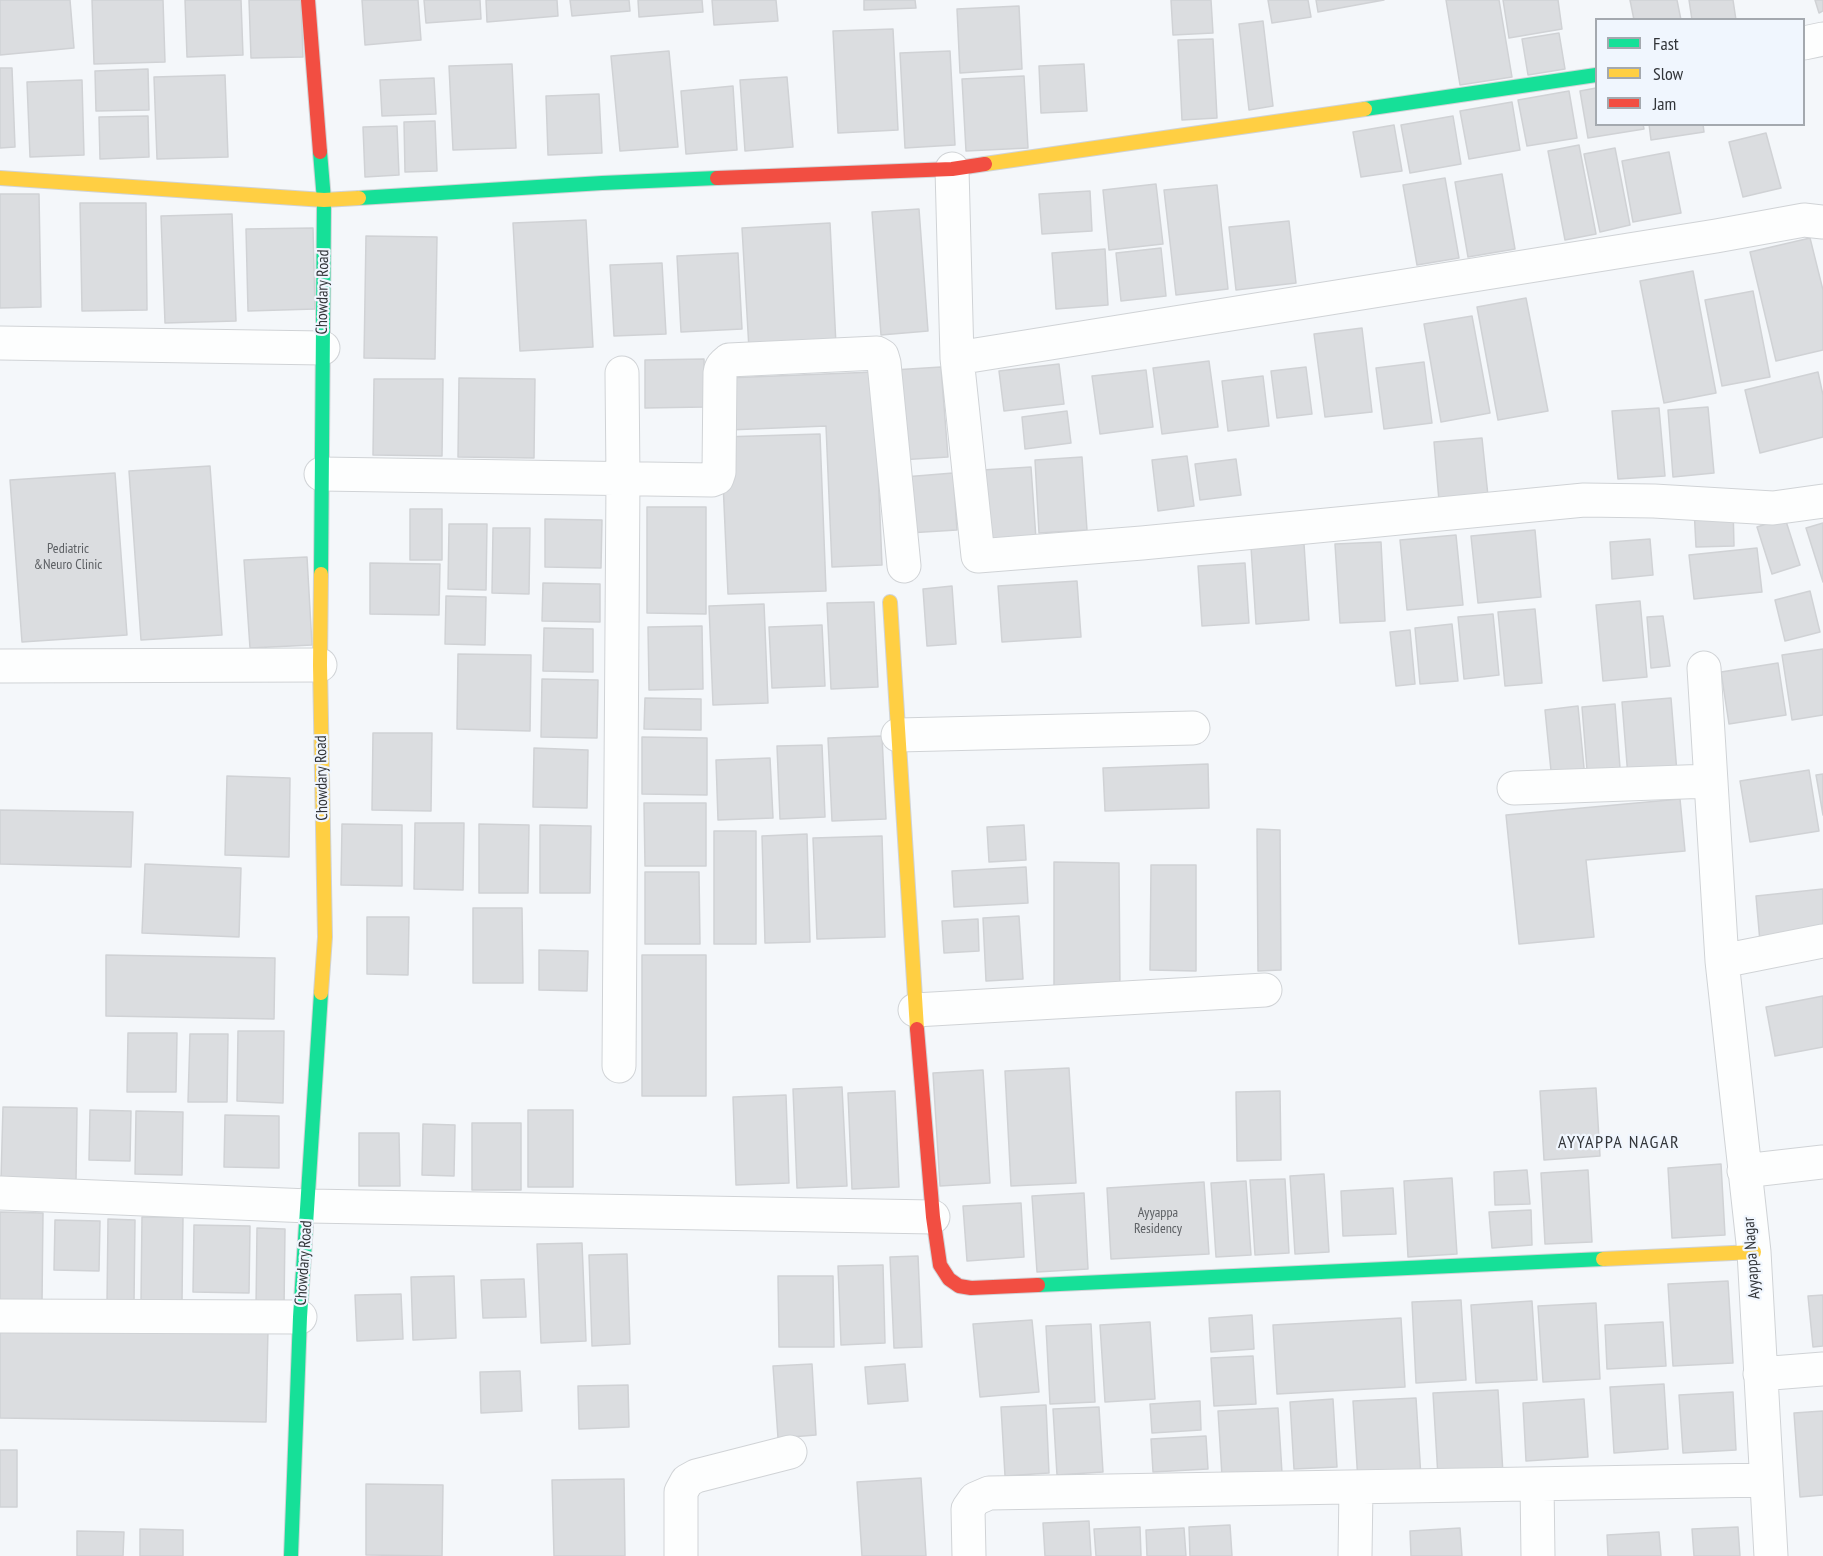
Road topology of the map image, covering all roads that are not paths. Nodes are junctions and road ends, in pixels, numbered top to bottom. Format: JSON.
{"nodes":[{"id":1,"x":308,"y":0,"type":"edge"},
{"id":2,"x":1823,"y":39,"type":"edge"},
{"id":3,"x":1805,"y":43,"type":"edge"},
{"id":4,"x":1595,"y":75,"type":"edge"},
{"id":5,"x":952,"y":169,"type":"junction"},
{"id":6,"x":0,"y":178,"type":"edge"},
{"id":7,"x":324,"y":200,"type":"junction"},
{"id":8,"x":1823,"y":222,"type":"edge"},
{"id":9,"x":0,"y":343,"type":"edge"},
{"id":10,"x":323,"y":348,"type":"junction"},
{"id":11,"x":957,"y":358,"type":"junction"},
{"id":12,"x":622,"y":373,"type":"dead end"},
{"id":13,"x":321,"y":474,"type":"junction"},
{"id":14,"x":623,"y":479,"type":"junction"},
{"id":15,"x":1823,"y":501,"type":"edge"},
{"id":16,"x":904,"y":566,"type":"dead end"},
{"id":17,"x":890,"y":602,"type":"dead end"},
{"id":18,"x":0,"y":666,"type":"edge"},
{"id":19,"x":320,"y":666,"type":"junction"},
{"id":20,"x":1704,"y":668,"type":"dead end"},
{"id":21,"x":1193,"y":728,"type":"dead end"},
{"id":22,"x":898,"y":735,"type":"junction"},
{"id":23,"x":1711,"y":781,"type":"junction"},
{"id":24,"x":1514,"y":788,"type":"dead end"},
{"id":25,"x":1823,"y":941,"type":"edge"},
{"id":26,"x":1722,"y":961,"type":"junction"},
{"id":27,"x":1265,"y":990,"type":"dead end"},
{"id":28,"x":915,"y":1010,"type":"junction"},
{"id":29,"x":619,"y":1066,"type":"dead end"},
{"id":30,"x":1823,"y":1162,"type":"edge"},
{"id":31,"x":1744,"y":1171,"type":"junction"},
{"id":32,"x":0,"y":1193,"type":"edge"},
{"id":33,"x":309,"y":1206,"type":"junction"},
{"id":34,"x":933,"y":1217,"type":"junction"},
{"id":35,"x":1754,"y":1252,"type":"junction"},
{"id":36,"x":0,"y":1316,"type":"edge"},
{"id":37,"x":300,"y":1317,"type":"junction"},
{"id":38,"x":1823,"y":1369,"type":"edge"},
{"id":39,"x":1760,"y":1374,"type":"junction"},
{"id":40,"x":790,"y":1452,"type":"dead end"},
{"id":41,"x":1766,"y":1480,"type":"junction"},
{"id":42,"x":1537,"y":1484,"type":"junction"},
{"id":43,"x":1356,"y":1488,"type":"junction"},
{"id":44,"x":291,"y":1556,"type":"edge"},
{"id":45,"x":681,"y":1556,"type":"edge"},
{"id":46,"x":969,"y":1556,"type":"edge"},
{"id":47,"x":1355,"y":1556,"type":"edge"},
{"id":48,"x":1538,"y":1556,"type":"edge"},
{"id":49,"x":1771,"y":1556,"type":"edge"}],
"edges":[{"from":1,"to":7,"type":"street","name":"Chowdary Road"},
{"from":2,"to":3,"type":"street"},
{"from":4,"to":5,"type":"street"},
{"from":5,"to":7,"type":"street"},
{"from":5,"to":11,"type":"street"},
{"from":6,"to":7,"type":"street"},
{"from":7,"to":10,"type":"street","name":"Chowdary Road"},
{"from":8,"to":11,"type":"street"},
{"from":9,"to":10,"type":"street"},
{"from":10,"to":13,"type":"street","name":"Chowdary Road"},
{"from":11,"to":15,"type":"street"},
{"from":12,"to":14,"type":"street"},
{"from":13,"to":14,"type":"street"},
{"from":13,"to":19,"type":"street","name":"Chowdary Road"},
{"from":14,"to":16,"type":"street"},
{"from":14,"to":29,"type":"street"},
{"from":17,"to":22,"type":"street"},
{"from":18,"to":19,"type":"street"},
{"from":19,"to":33,"type":"street","name":"Chowdary Road"},
{"from":20,"to":23,"type":"street","name":"Ayyappa Nagar"},
{"from":21,"to":22,"type":"street"},
{"from":22,"to":28,"type":"street"},
{"from":23,"to":24,"type":"street"},
{"from":23,"to":26,"type":"street","name":"Ayyappa Nagar"},
{"from":25,"to":26,"type":"street"},
{"from":26,"to":31,"type":"street","name":"Ayyappa Nagar"},
{"from":27,"to":28,"type":"street"},
{"from":28,"to":34,"type":"street"},
{"from":30,"to":31,"type":"street"},
{"from":31,"to":35,"type":"street","name":"Ayyappa Nagar"},
{"from":32,"to":33,"type":"street"},
{"from":33,"to":34,"type":"street"},
{"from":33,"to":37,"type":"street","name":"Chowdary Road"},
{"from":34,"to":35,"type":"street"},
{"from":35,"to":39,"type":"street","name":"Ayyappa Nagar"},
{"from":36,"to":37,"type":"street"},
{"from":37,"to":44,"type":"street","name":"Chowdary Road"},
{"from":38,"to":39,"type":"street"},
{"from":39,"to":41,"type":"street","name":"Ayyappa Nagar"},
{"from":40,"to":45,"type":"street"},
{"from":41,"to":42,"type":"street"},
{"from":41,"to":49,"type":"street","name":"Ayyappa Nagar"},
{"from":42,"to":43,"type":"street"},
{"from":42,"to":48,"type":"street"},
{"from":43,"to":46,"type":"street"},
{"from":43,"to":47,"type":"street"}]}
